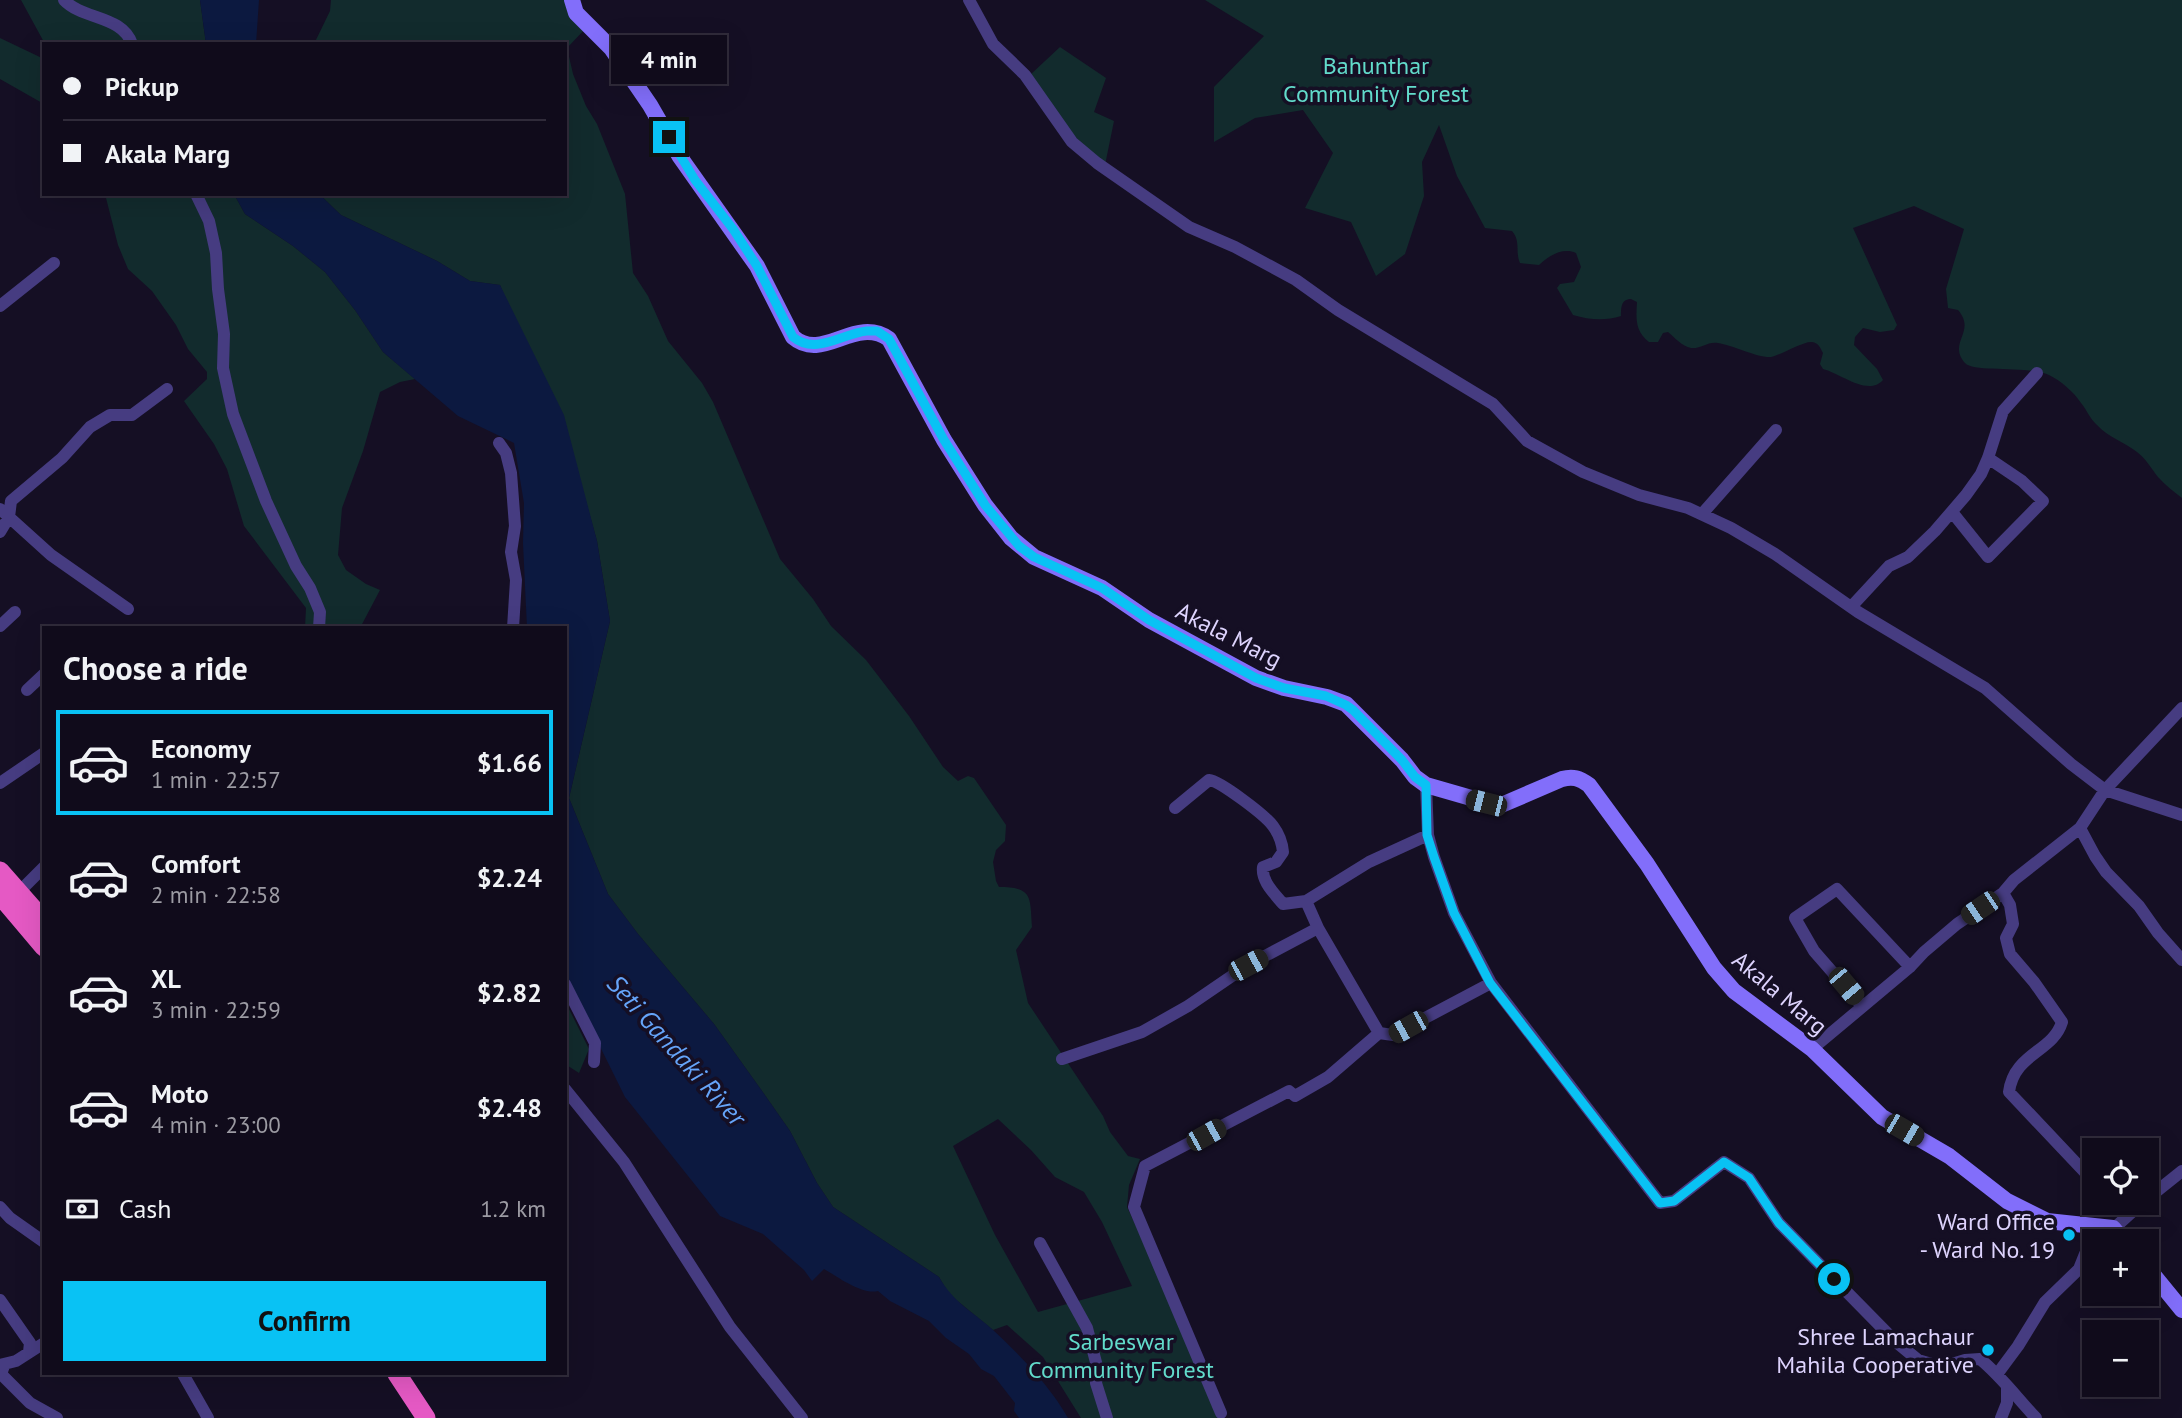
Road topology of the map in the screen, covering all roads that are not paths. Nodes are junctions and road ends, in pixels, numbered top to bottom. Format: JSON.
{"nodes":[{"id":1,"x":64,"y":0,"type":"edge"},
{"id":2,"x":572,"y":0,"type":"edge"},
{"id":3,"x":969,"y":0,"type":"edge"},
{"id":4,"x":131,"y":42,"type":"edge"},
{"id":5,"x":197,"y":196,"type":"edge"},
{"id":6,"x":54,"y":263,"type":"dead end"},
{"id":7,"x":0,"y":306,"type":"edge"},
{"id":8,"x":2037,"y":373,"type":"dead end"},
{"id":9,"x":167,"y":389,"type":"dead end"},
{"id":10,"x":1776,"y":430,"type":"dead end"},
{"id":11,"x":499,"y":443,"type":"dead end"},
{"id":12,"x":1988,"y":458,"type":"junction"},
{"id":13,"x":1952,"y":512,"type":"junction"},
{"id":14,"x":5,"y":513,"type":"edge"},
{"id":15,"x":1702,"y":514,"type":"junction"},
{"id":16,"x":0,"y":532,"type":"edge"},
{"id":17,"x":1851,"y":607,"type":"junction"},
{"id":18,"x":128,"y":609,"type":"dead end"},
{"id":19,"x":15,"y":612,"type":"dead end"},
{"id":20,"x":0,"y":626,"type":"edge"},
{"id":21,"x":318,"y":626,"type":"edge"},
{"id":22,"x":513,"y":626,"type":"edge"},
{"id":23,"x":42,"y":676,"type":"edge"},
{"id":24,"x":27,"y":690,"type":"dead end"},
{"id":25,"x":2182,"y":708,"type":"edge"},
{"id":26,"x":42,"y":754,"type":"edge"},
{"id":27,"x":0,"y":783,"type":"edge"},
{"id":28,"x":1426,"y":785,"type":"junction"},
{"id":29,"x":2105,"y":790,"type":"junction"},
{"id":30,"x":1175,"y":808,"type":"dead end"},
{"id":31,"x":2182,"y":815,"type":"edge"},
{"id":32,"x":2080,"y":828,"type":"junction"},
{"id":33,"x":1427,"y":835,"type":"junction"},
{"id":34,"x":42,"y":869,"type":"edge"},
{"id":35,"x":0,"y":871,"type":"edge"},
{"id":36,"x":2003,"y":893,"type":"junction"},
{"id":37,"x":9,"y":894,"type":"edge"},
{"id":38,"x":1306,"y":901,"type":"junction"},
{"id":39,"x":42,"y":919,"type":"edge"},
{"id":40,"x":1318,"y":928,"type":"junction"},
{"id":41,"x":42,"y":944,"type":"edge"},
{"id":42,"x":2182,"y":960,"type":"edge"},
{"id":43,"x":1910,"y":967,"type":"junction"},
{"id":44,"x":1490,"y":983,"type":"junction"},
{"id":45,"x":567,"y":988,"type":"edge"},
{"id":46,"x":1863,"y":1006,"type":"junction"},
{"id":47,"x":1379,"y":1033,"type":"junction"},
{"id":48,"x":1812,"y":1049,"type":"junction"},
{"id":49,"x":1062,"y":1059,"type":"dead end"},
{"id":50,"x":594,"y":1062,"type":"dead end"},
{"id":51,"x":567,"y":1091,"type":"edge"},
{"id":52,"x":2082,"y":1169,"type":"edge"},
{"id":53,"x":2182,"y":1171,"type":"edge"},
{"id":54,"x":2159,"y":1190,"type":"edge"},
{"id":55,"x":0,"y":1207,"type":"edge"},
{"id":56,"x":2128,"y":1215,"type":"edge"},
{"id":57,"x":2126,"y":1217,"type":"joint"},
{"id":58,"x":2088,"y":1229,"type":"edge"},
{"id":59,"x":2121,"y":1229,"type":"edge"},
{"id":60,"x":42,"y":1241,"type":"edge"},
{"id":61,"x":1040,"y":1244,"type":"dead end"},
{"id":62,"x":2082,"y":1262,"type":"edge"},
{"id":63,"x":2159,"y":1282,"type":"edge"},
{"id":64,"x":0,"y":1300,"type":"edge"},
{"id":65,"x":2182,"y":1310,"type":"edge"},
{"id":66,"x":42,"y":1344,"type":"edge"},
{"id":67,"x":29,"y":1352,"type":"junction"},
{"id":68,"x":2,"y":1365,"type":"edge"},
{"id":69,"x":1998,"y":1373,"type":"junction"},
{"id":70,"x":184,"y":1375,"type":"edge"},
{"id":71,"x":398,"y":1375,"type":"edge"},
{"id":72,"x":2007,"y":1387,"type":"junction"},
{"id":73,"x":1221,"y":1413,"type":"dead end"},
{"id":74,"x":424,"y":1416,"type":"edge"},
{"id":75,"x":57,"y":1418,"type":"edge"},
{"id":76,"x":208,"y":1418,"type":"edge"},
{"id":77,"x":802,"y":1418,"type":"edge"},
{"id":78,"x":1107,"y":1418,"type":"edge"},
{"id":79,"x":2001,"y":1418,"type":"edge"},
{"id":80,"x":2036,"y":1418,"type":"edge"}],
"edges":[{"from":1,"to":4,"type":"street"},
{"from":2,"to":28,"type":"main road","name":"Akala Marg"},
{"from":3,"to":15,"type":"street"},
{"from":5,"to":21,"type":"street"},
{"from":6,"to":7,"type":"street"},
{"from":8,"to":12,"type":"street"},
{"from":9,"to":14,"type":"street"},
{"from":10,"to":15,"type":"street"},
{"from":11,"to":22,"type":"street"},
{"from":12,"to":13,"type":"street"},
{"from":12,"to":13,"type":"street"},
{"from":13,"to":17,"type":"street"},
{"from":14,"to":16,"type":"street"},
{"from":14,"to":18,"type":"street"},
{"from":15,"to":17,"type":"street"},
{"from":17,"to":29,"type":"street"},
{"from":19,"to":20,"type":"street"},
{"from":23,"to":24,"type":"street"},
{"from":25,"to":29,"type":"street"},
{"from":26,"to":27,"type":"street"},
{"from":28,"to":33,"type":"street"},
{"from":28,"to":48,"type":"main road","name":"Akala Marg"},
{"from":29,"to":31,"type":"street"},
{"from":29,"to":32,"type":"street"},
{"from":30,"to":38,"type":"street"},
{"from":32,"to":36,"type":"street"},
{"from":32,"to":42,"type":"street"},
{"from":33,"to":38,"type":"street"},
{"from":33,"to":44,"type":"street"},
{"from":34,"to":37,"type":"street"},
{"from":35,"to":37,"type":"highway"},
{"from":36,"to":43,"type":"street"},
{"from":36,"to":52,"type":"street"},
{"from":37,"to":39,"type":"highway"},
{"from":37,"to":41,"type":"highway"},
{"from":38,"to":40,"type":"street"},
{"from":40,"to":47,"type":"street"},
{"from":40,"to":49,"type":"street"},
{"from":43,"to":46,"type":"street"},
{"from":43,"to":46,"type":"street"},
{"from":44,"to":47,"type":"street"},
{"from":44,"to":69,"type":"street"},
{"from":45,"to":50,"type":"street"},
{"from":46,"to":48,"type":"street"},
{"from":47,"to":73,"type":"street"},
{"from":48,"to":58,"type":"main road","name":"Akala Marg"},
{"from":51,"to":77,"type":"street"},
{"from":53,"to":54,"type":"street"},
{"from":55,"to":60,"type":"street"},
{"from":56,"to":57,"type":"street"},
{"from":57,"to":59,"type":"street"},
{"from":61,"to":78,"type":"street"},
{"from":62,"to":69,"type":"street"},
{"from":63,"to":65,"type":"main road"},
{"from":64,"to":67,"type":"street"},
{"from":66,"to":67,"type":"street"},
{"from":67,"to":68,"type":"street"},
{"from":68,"to":75,"type":"street"},
{"from":69,"to":72,"type":"street"},
{"from":70,"to":76,"type":"street"},
{"from":71,"to":74,"type":"highway"},
{"from":72,"to":79,"type":"street"},
{"from":72,"to":80,"type":"street"}]}
